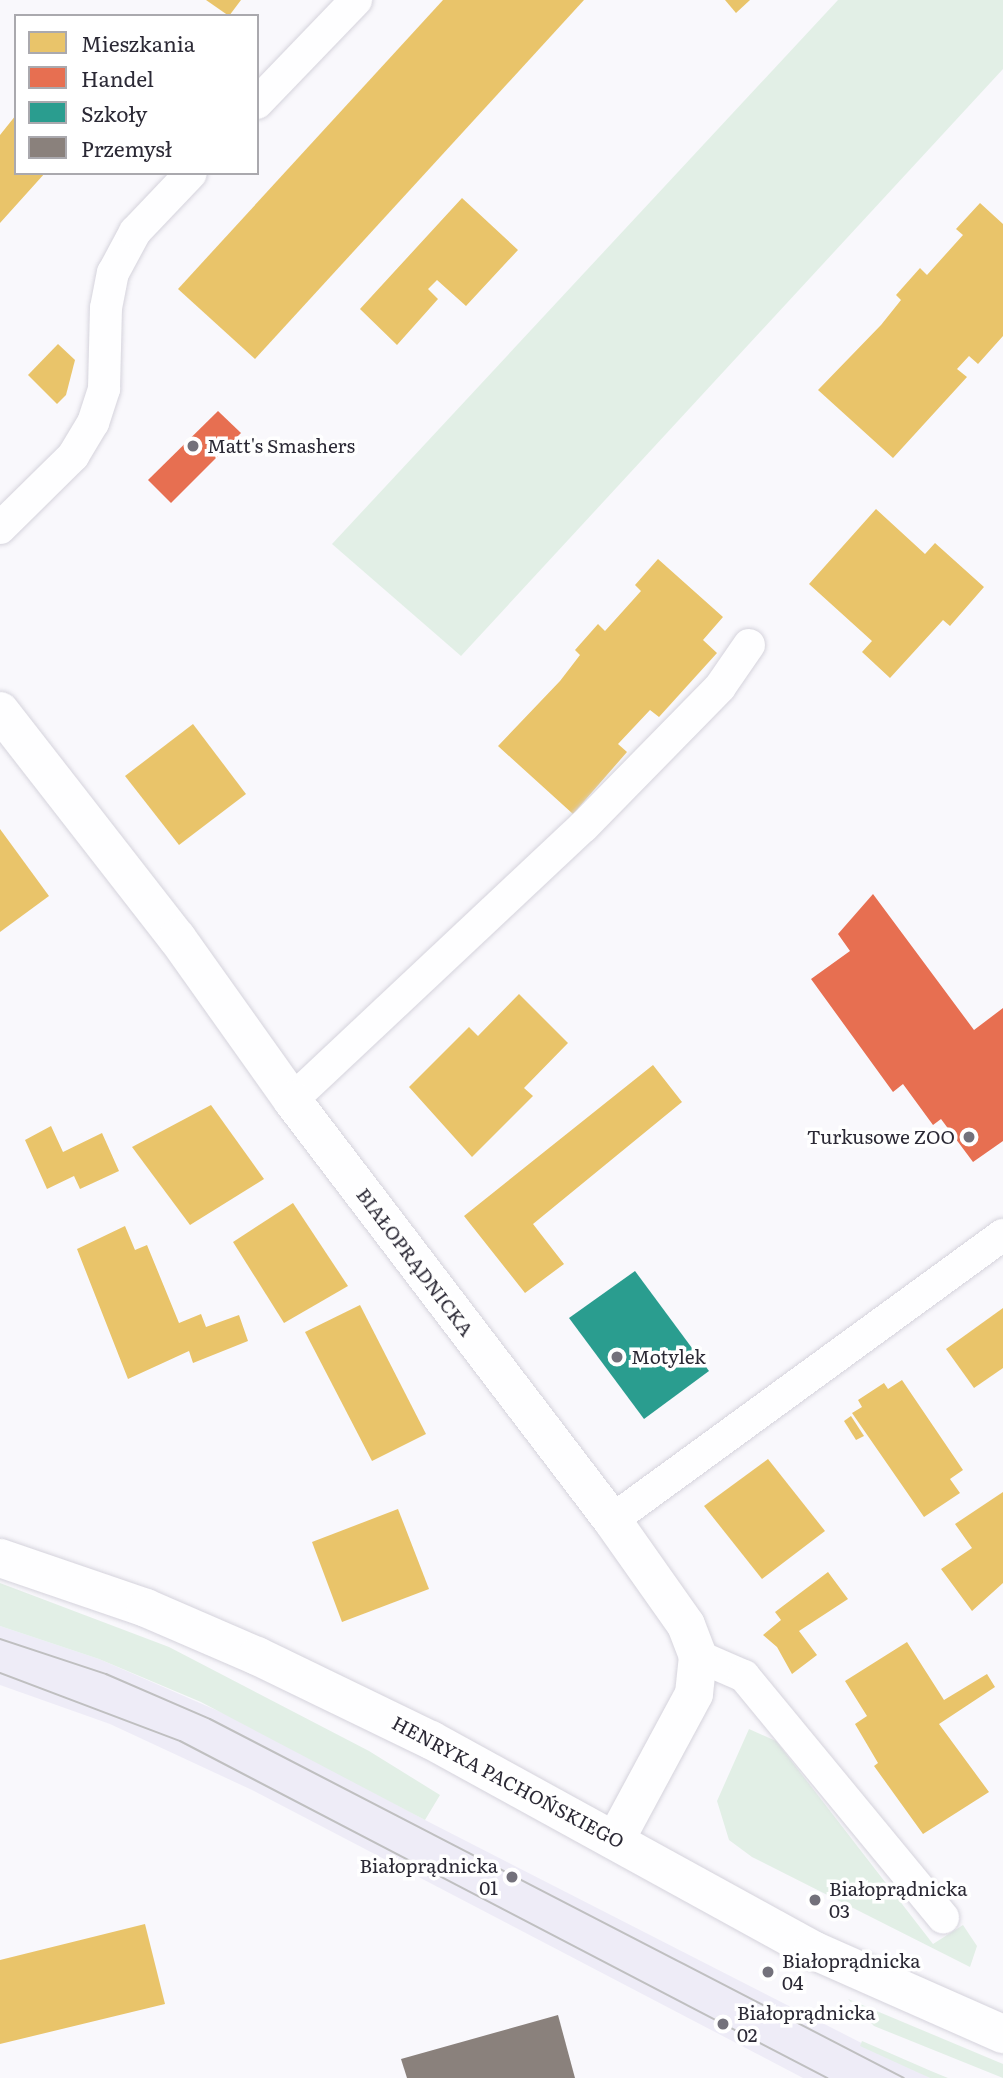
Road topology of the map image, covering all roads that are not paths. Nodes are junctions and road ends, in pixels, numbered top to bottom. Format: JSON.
{"nodes":[{"id":1,"x":356,"y":0,"type":"edge"},
{"id":2,"x":259,"y":101,"type":"edge"},
{"id":3,"x":189,"y":175,"type":"edge"},
{"id":4,"x":0,"y":528,"type":"edge"},
{"id":5,"x":749,"y":645,"type":"dead end"},
{"id":6,"x":0,"y":711,"type":"edge"},
{"id":7,"x":292,"y":1100,"type":"junction"},
{"id":8,"x":1003,"y":1235,"type":"edge"},
{"id":9,"x":612,"y":1520,"type":"junction"},
{"id":10,"x":0,"y":1558,"type":"edge"},
{"id":11,"x":698,"y":1656,"type":"junction"},
{"id":12,"x":616,"y":1839,"type":"junction"},
{"id":13,"x":943,"y":1917,"type":"dead end"},
{"id":14,"x":1003,"y":2034,"type":"edge"}],
"edges":[{"from":1,"to":2,"type":"lane"},
{"from":3,"to":4,"type":"lane"},
{"from":5,"to":7,"type":"lane"},
{"from":6,"to":7,"type":"street","name":"BIAŁOPRĄDNICKA"},
{"from":7,"to":9,"type":"street","name":"BIAŁOPRĄDNICKA"},
{"from":8,"to":9,"type":"lane"},
{"from":9,"to":11,"type":"street","name":"BIAŁOPRĄDNICKA"},
{"from":10,"to":12,"type":"street","name":"HENRYKA PACHOŃSKIEGO"},
{"from":11,"to":12,"type":"street"},
{"from":11,"to":13,"type":"lane"},
{"from":12,"to":14,"type":"street","name":"HENRYKA PACHOŃSKIEGO"}]}
